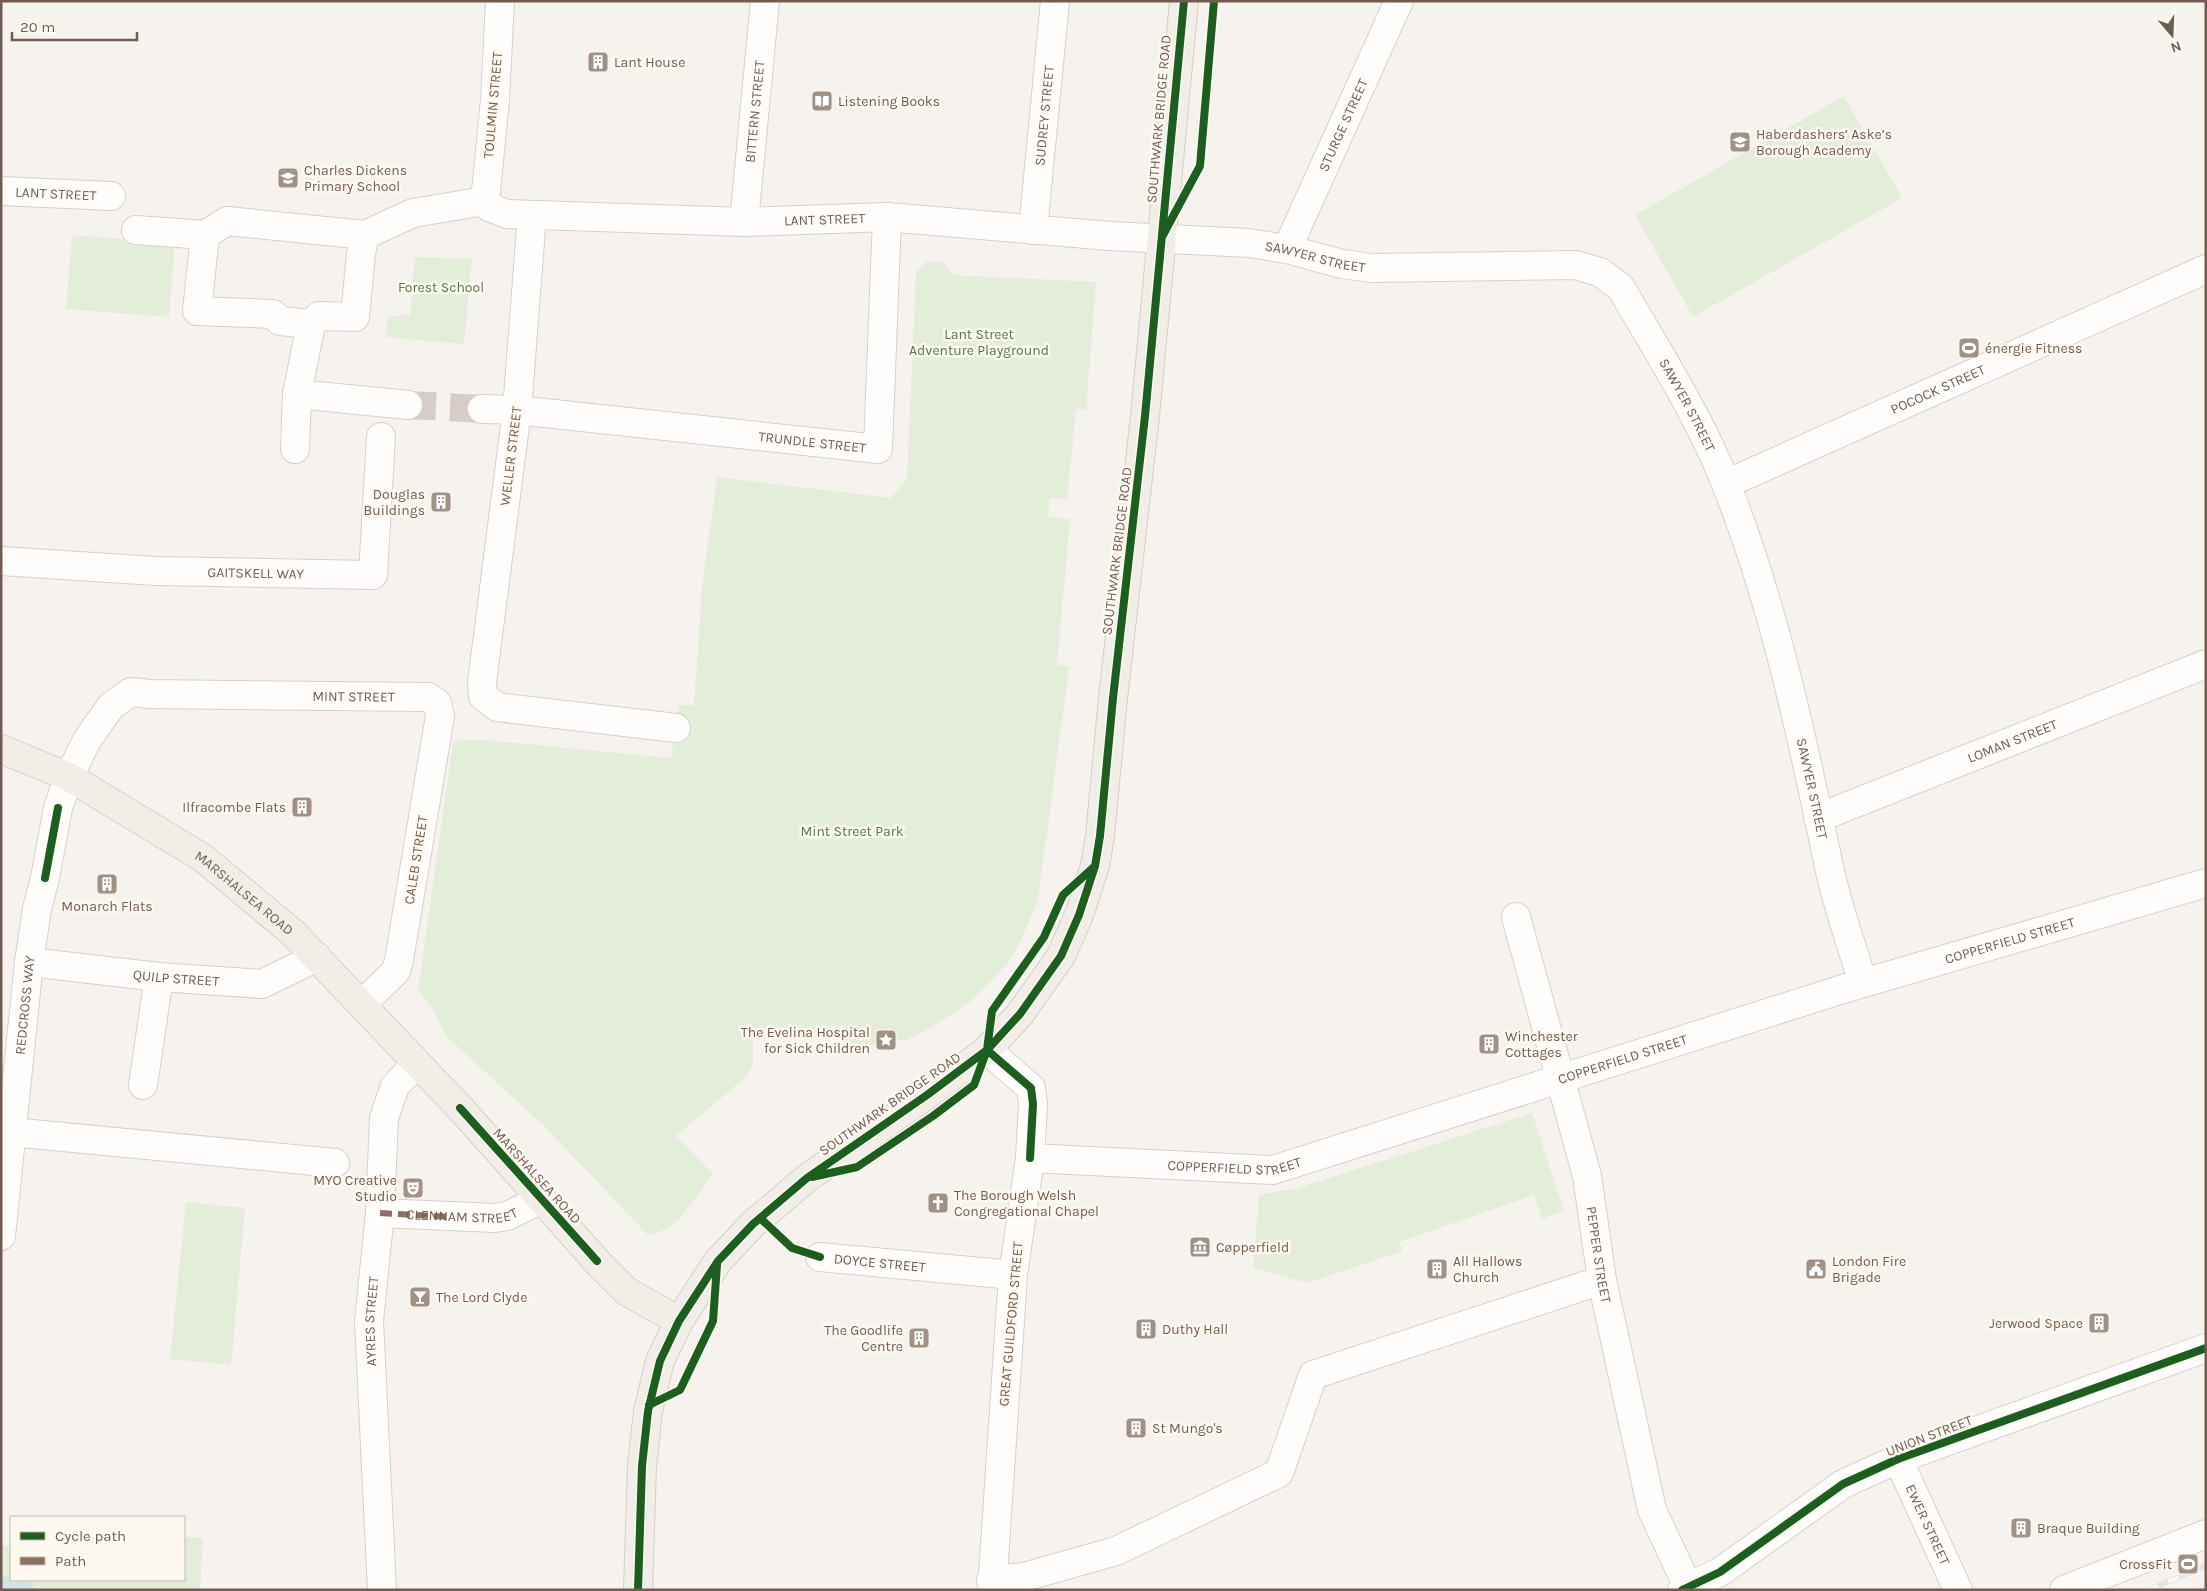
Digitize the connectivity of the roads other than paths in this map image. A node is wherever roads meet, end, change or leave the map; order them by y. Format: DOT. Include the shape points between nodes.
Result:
graph roads {
  1 [pos="500,1"];
  2 [pos="765,1"];
  3 [pos="1055,1"];
  4 [pos="1184,1"];
  5 [pos="1399,1"];
  6 [pos="1,191"];
  7 [pos="111,196"];
  8 [pos="487,204"];
  9 [pos="532,215"];
  10 [pos="887,217"];
  11 [pos="744,222"];
  12 [pos="136,230"];
  13 [pos="1034,230"];
  14 [pos="205,234"];
  15 [pos="365,234"];
  16 [pos="1161,239"];
  17 [pos="1287,249"];
  18 [pos="2206,269"];
  19 [pos="311,324"];
  20 [pos="297,394"];
  21 [pos="408,404"];
  22 [pos="482,409"];
  23 [pos="517,410"];
  24 [pos="382,436"];
  25 [pos="295,449"];
  26 [pos="1726,484"];
  27 [pos="1,560"];
  28 [pos="2206,664"];
  29 [pos="437,703"];
  30 [pos="676,728"];
  31 [pos="1,750"];
  32 [pos="69,777"];
  33 [pos="1818,818"];
  34 [pos="2206,883"];
  35 [pos="1516,917"];
  36 [pos="317,957"];
  37 [pos="29,962"];
  38 [pos="159,977"];
  39 [pos="1862,983"];
  40 [pos="362,1004"];
  41 [pos="987,1050"];
  42 [pos="416,1064"];
  43 [pos="1560,1078"];
  44 [pos="143,1085"];
  45 [pos="11,1132"];
  46 [pos="1030,1158"];
  47 [pos="335,1163"];
  48 [pos="540,1200"];
  49 [pos="380,1213"];
  50 [pos="1,1236"];
  51 [pos="820,1256"];
  52 [pos="1013,1276"];
  53 [pos="1602,1280"];
  54 [pos="679,1321"];
  55 [pos="2206,1348"];
  56 [pos="1898,1459"];
  57 [pos="2206,1534"];
  58 [pos="992,1585"];
  59 [pos="1685,1588"];
  60 [pos="382,1590"];
  61 [pos="638,1590"];
  62 [pos="1958,1590"];
  63 [pos="2064,1590"];
  1 -- 8 [label="street, TOULMIN STREET"];
  2 -- 11 [label="street, BITTERN STREET"];
  3 -- 13 [label="street, SUDREY STREET"];
  4 -- 16 [label="main road, SOUTHWARK BRIDGE ROAD"];
  5 -- 17 [label="street, STURGE STREET"];
  6 -- 7 [label="street, LANT STREET"];
  8 -- 9 [label="street, LANT STREET" via="507,214"];
  8 -- 15 [label="street" via="413,213"];
  9 -- 11 [label="street, LANT STREET"];
  9 -- 23 [label="street, WELLER STREET"];
  10 -- 11 [label="street, LANT STREET"];
  10 -- 13 [label="street, LANT STREET"];
  10 -- 23 [label="street, TRUNDLE STREET" via="878,449"];
  12 -- 14 [label="street"];
  13 -- 16 [label="street, LANT STREET"];
  14 -- 15 [label="street" via="227,221"];
  14 -- 19 [label="street" via="197,312 273,314 280,321"];
  15 -- 19 [label="street" via="355,318 319,316"];
  16 -- 17 [label="street, SAWYER STREET" via="1248,243"];
  16 -- 41 [label="main road, SOUTHWARK BRIDGE ROAD" via="1145,416 1095,866 1079,916 1061,956 1020,1014"];
  17 -- 26 [label="street, SAWYER STREET" via="1342,264 1372,268 1575,265 1600,272 1621,288 1704,433"];
  18 -- 26 [label="street, POCOCK STREET"];
  19 -- 20 [label="street"];
  20 -- 21 [label="street"];
  20 -- 25 [label="street"];
  22 -- 23 [label="street"];
  23 -- 30 [label="street, WELLER STREET" via="482,682 483,696 497,708"];
  24 -- 27 [label="street, GAITSKELL WAY" via="373,575 156,571"];
  26 -- 33 [label="street, SAWYER STREET" via="1763,590 1796,714"];
  28 -- 33 [label="street, LOMAN STREET"];
  29 -- 32 [label="street, MINT STREET" via="428,697 131,692 111,706 87,740"];
  29 -- 40 [label="street, CALEB STREET" via="440,716 400,960 396,971"];
  31 -- 32 [label="main road, MARSHALSEA ROAD"];
  32 -- 36 [label="main road, MARSHALSEA ROAD" via="203,858"];
  32 -- 37 [label="street, REDCROSS WAY" via="58,808"];
  33 -- 39 [label="street, SAWYER STREET"];
  34 -- 39 [label="street, COPPERFIELD STREET"];
  35 -- 43 [label="street, PEPPER STREET"];
  36 -- 38 [label="street, QUILP STREET" via="262,984"];
  36 -- 40 [label="main road, MARSHALSEA ROAD"];
  37 -- 38 [label="street, QUILP STREET"];
  37 -- 45 [label="street, REDCROSS WAY"];
  38 -- 44 [label="street"];
  39 -- 43 [label="street, COPPERFIELD STREET"];
  40 -- 42 [label="main road, MARSHALSEA ROAD"];
  41 -- 46 [label="street, GREAT GUILDFORD STREET" via="1031,1088"];
  41 -- 54 [label="main road, SOUTHWARK BRIDGE ROAD" via="807,1178 753,1224 718,1262"];
  42 -- 48 [label="main road, MARSHALSEA ROAD" via="460,1108"];
  42 -- 49 [label="street, AYRES STREET" via="395,1086 384,1118"];
  43 -- 46 [label="street, COPPERFIELD STREET" via="1273,1170"];
  43 -- 53 [label="street, PEPPER STREET" via="1587,1176"];
  45 -- 47 [label="street"];
  45 -- 50 [label="street, REDCROSS WAY"];
  46 -- 52 [label="street, GREAT GUILDFORD STREET"];
  48 -- 49 [label="street, CLENNAM STREET" via="507,1216"];
  48 -- 54 [label="main road, MARSHALSEA ROAD" via="626,1291"];
  49 -- 60 [label="street, AYRES STREET" via="369,1321"];
  51 -- 52 [label="street, DOYCE STREET"];
  52 -- 58 [label="street, GREAT GUILDFORD STREET"];
  53 -- 58 [label="street" via="1313,1375 1278,1473 1116,1551"];
  53 -- 59 [label="street, PEPPER STREET" via="1652,1510"];
  54 -- 61 [label="main road, SOUTHWARK BRIDGE ROAD" via="660,1361 648,1411 642,1466"];
  55 -- 56 [label="street, UNION STREET"];
  56 -- 59 [label="street, UNION STREET" via="1843,1484 1720,1572"];
  56 -- 62 [label="street, EWER STREET"];
  57 -- 63 [label="street"];
}
